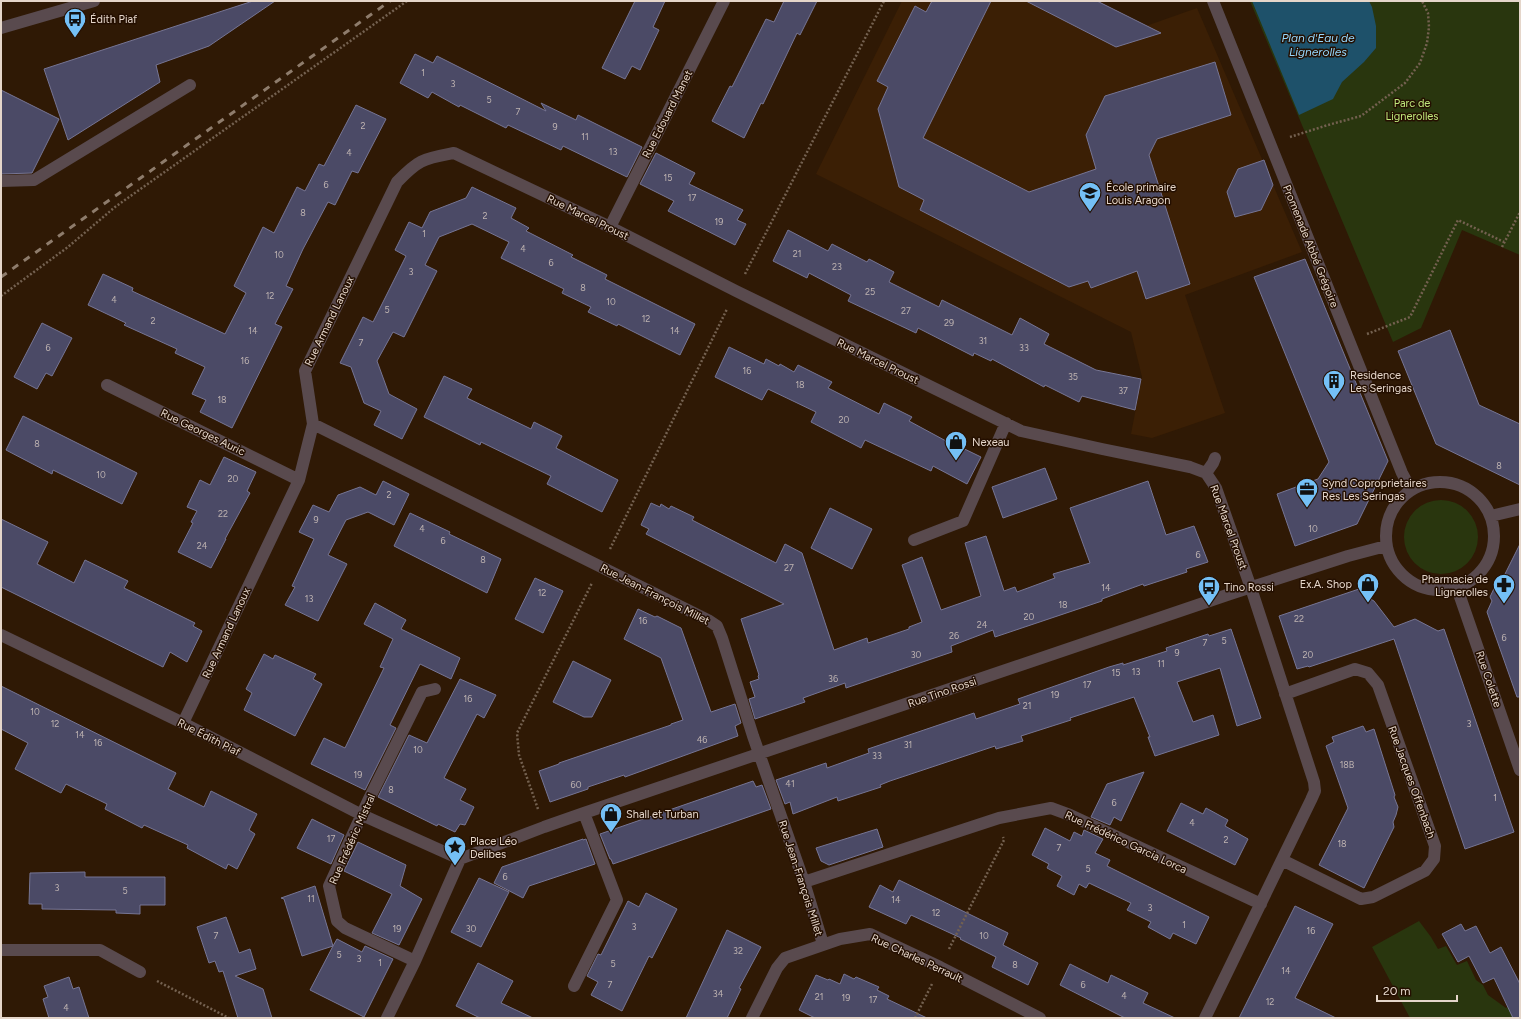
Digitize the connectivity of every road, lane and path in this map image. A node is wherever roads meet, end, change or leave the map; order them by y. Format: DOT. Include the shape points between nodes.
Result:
graph roads {
  1 [pos="94,1"];
  2 [pos="407,1"];
  3 [pos="724,1"];
  4 [pos="884,1"];
  5 [pos="1213,1"];
  6 [pos="1422,1"];
  7 [pos="1,28"];
  8 [pos="190,85"];
  9 [pos="1270,144"];
  10 [pos="454,153"];
  11 [pos="1,181"];
  12 [pos="1520,212"];
  13 [pos="610,227"];
  14 [pos="1504,242"];
  15 [pos="1502,247"];
  16 [pos="745,274"];
  17 [pos="1,296"];
  18 [pos="1349,342"];
  19 [pos="107,385"];
  20 [pos="1006,423"];
  21 [pos="313,424"];
  22 [pos="1215,458"];
  23 [pos="1206,473"];
  24 [pos="299,480"];
  25 [pos="1411,490"];
  26 [pos="1520,509"];
  27 [pos="1491,516"];
  28 [pos="914,540"];
  29 [pos="1386,546"];
  30 [pos="1251,588"];
  31 [pos="1457,588"];
  32 [pos="1,635"];
  33 [pos="435,689"];
  34 [pos="1285,694"];
  35 [pos="183,723"];
  36 [pos="759,754"];
  37 [pos="1520,770"];
  38 [pos="584,813"];
  39 [pos="362,815"];
  40 [pos="999,818"];
  41 [pos="460,859"];
  42 [pos="1282,860"];
  43 [pos="804,882"];
  44 [pos="1261,904"];
  45 [pos="823,944"];
  46 [pos="1,950"];
  47 [pos="415,961"];
  48 [pos="940,967"];
  49 [pos="140,972"];
  50 [pos="574,986"];
  51 [pos="229,1018"];
  52 [pos="387,1018"];
  53 [pos="752,1018"];
  54 [pos="915,1018"];
  55 [pos="1040,1018"];
  56 [pos="1205,1018"];
  1 -- 7 [label="street"];
  2 -- 17 [label="path" via="115,207 68,247"];
  3 -- 13 [label="street, Rue Edouard Manet"];
  4 -- 16 [label="path"];
  5 -- 9 [label="street, Promenade Abbé Grégoire"];
  6 -- 9 [label="path" via="1428,13 1427,44 1420,63 1405,83 1361,116"];
  8 -- 11 [label="street" via="34,180"];
  9 -- 18 [label="street, Promenade Abbé Grégoire"];
  10 -- 13 [label="street, Rue Marcel Proust"];
  10 -- 21 [label="street, Rue Armand Lanoux" via="426,158 397,182 304,371"];
  12 -- 14 [label="path"];
  13 -- 20 [label="street, Rue Marcel Proust"];
  14 -- 15 [label="path"];
  14 -- 18 [label="path" via="1458,220 1410,318"];
  18 -- 25 [label="street, Promenade Abbé Grégoire"];
  19 -- 24 [label="street, Rue Georges Auric"];
  20 -- 23 [label="street, Rue Marcel Proust" via="1021,431 1190,467"];
  20 -- 28 [label="street" via="963,521"];
  21 -- 24 [label="street, Rue Armand Lanoux"];
  21 -- 36 [label="street, Rue Jean-François Millet" via="717,626"];
  22 -- 23 [label="street"];
  23 -- 30 [label="street, Rue Marcel Proust" via="1216,488"];
  24 -- 35 [label="street, Rue Armand Lanoux"];
  25 -- 27 [label="street" via="1433,482 1457,484 1471,491 1483,502"];
  25 -- 29 [label="street" via="1399,500 1390,514"];
  26 -- 27 [label="street"];
  27 -- 31 [label="street" via="1495,533 1493,551 1485,567 1473,580"];
  29 -- 30 [label="street, Rue Tino Rossi"];
  29 -- 31 [label="street" via="1398,572 1409,582 1424,589 1441,591"];
  30 -- 34 [label="street"];
  30 -- 36 [label="street, Rue Tino Rossi"];
  31 -- 37 [label="street, Rue Colette"];
  32 -- 35 [label="street, Rue Édith Piaf"];
  33 -- 39 [label="street, Rue Frédéric Mistral" via="422,692"];
  34 -- 42 [label="street" via="1315,791"];
  34 -- 42 [label="street, Rue Jacques Offenbach" via="1355,669 1368,673 1378,685 1435,846 1434,859 1425,871 1373,897 1360,898"];
  35 -- 39 [label="street, Rue Édith Piaf"];
  36 -- 38 [label="street, Rue Tino Rossi"];
  36 -- 43 [label="street, Rue Jean-François Millet"];
  38 -- 41 [label="street, Rue Tino Rossi"];
  38 -- 50 [label="street" via="617,900"];
  39 -- 41 [label="street, Rue Édith Piaf"];
  39 -- 47 [label="street, Rue Frédéric Mistral" via="329,886 337,921 344,928"];
  40 -- 43 [label="street, Rue Frédérico Garcia Lorca"];
  40 -- 44 [label="street, Rue Frédérico Garcia Lorca" via="1051,808"];
  40 -- 48 [label="path" via="1004,840"];
  41 -- 47 [label="street"];
  42 -- 44 [label="street"];
  43 -- 45 [label="street, Rue Jean-François Millet"];
  44 -- 56 [label="street"];
  45 -- 48 [label="street, Rue Charles Perrault" via="870,934"];
  45 -- 53 [label="street, Rue Charles Perrault" via="785,958 777,968"];
  46 -- 49 [label="street" via="100,950"];
  47 -- 52 [label="street"];
  48 -- 54 [label="path"];
  48 -- 55 [label="street, Rue Charles Perrault"];
  49 -- 51 [label="path"];
}
